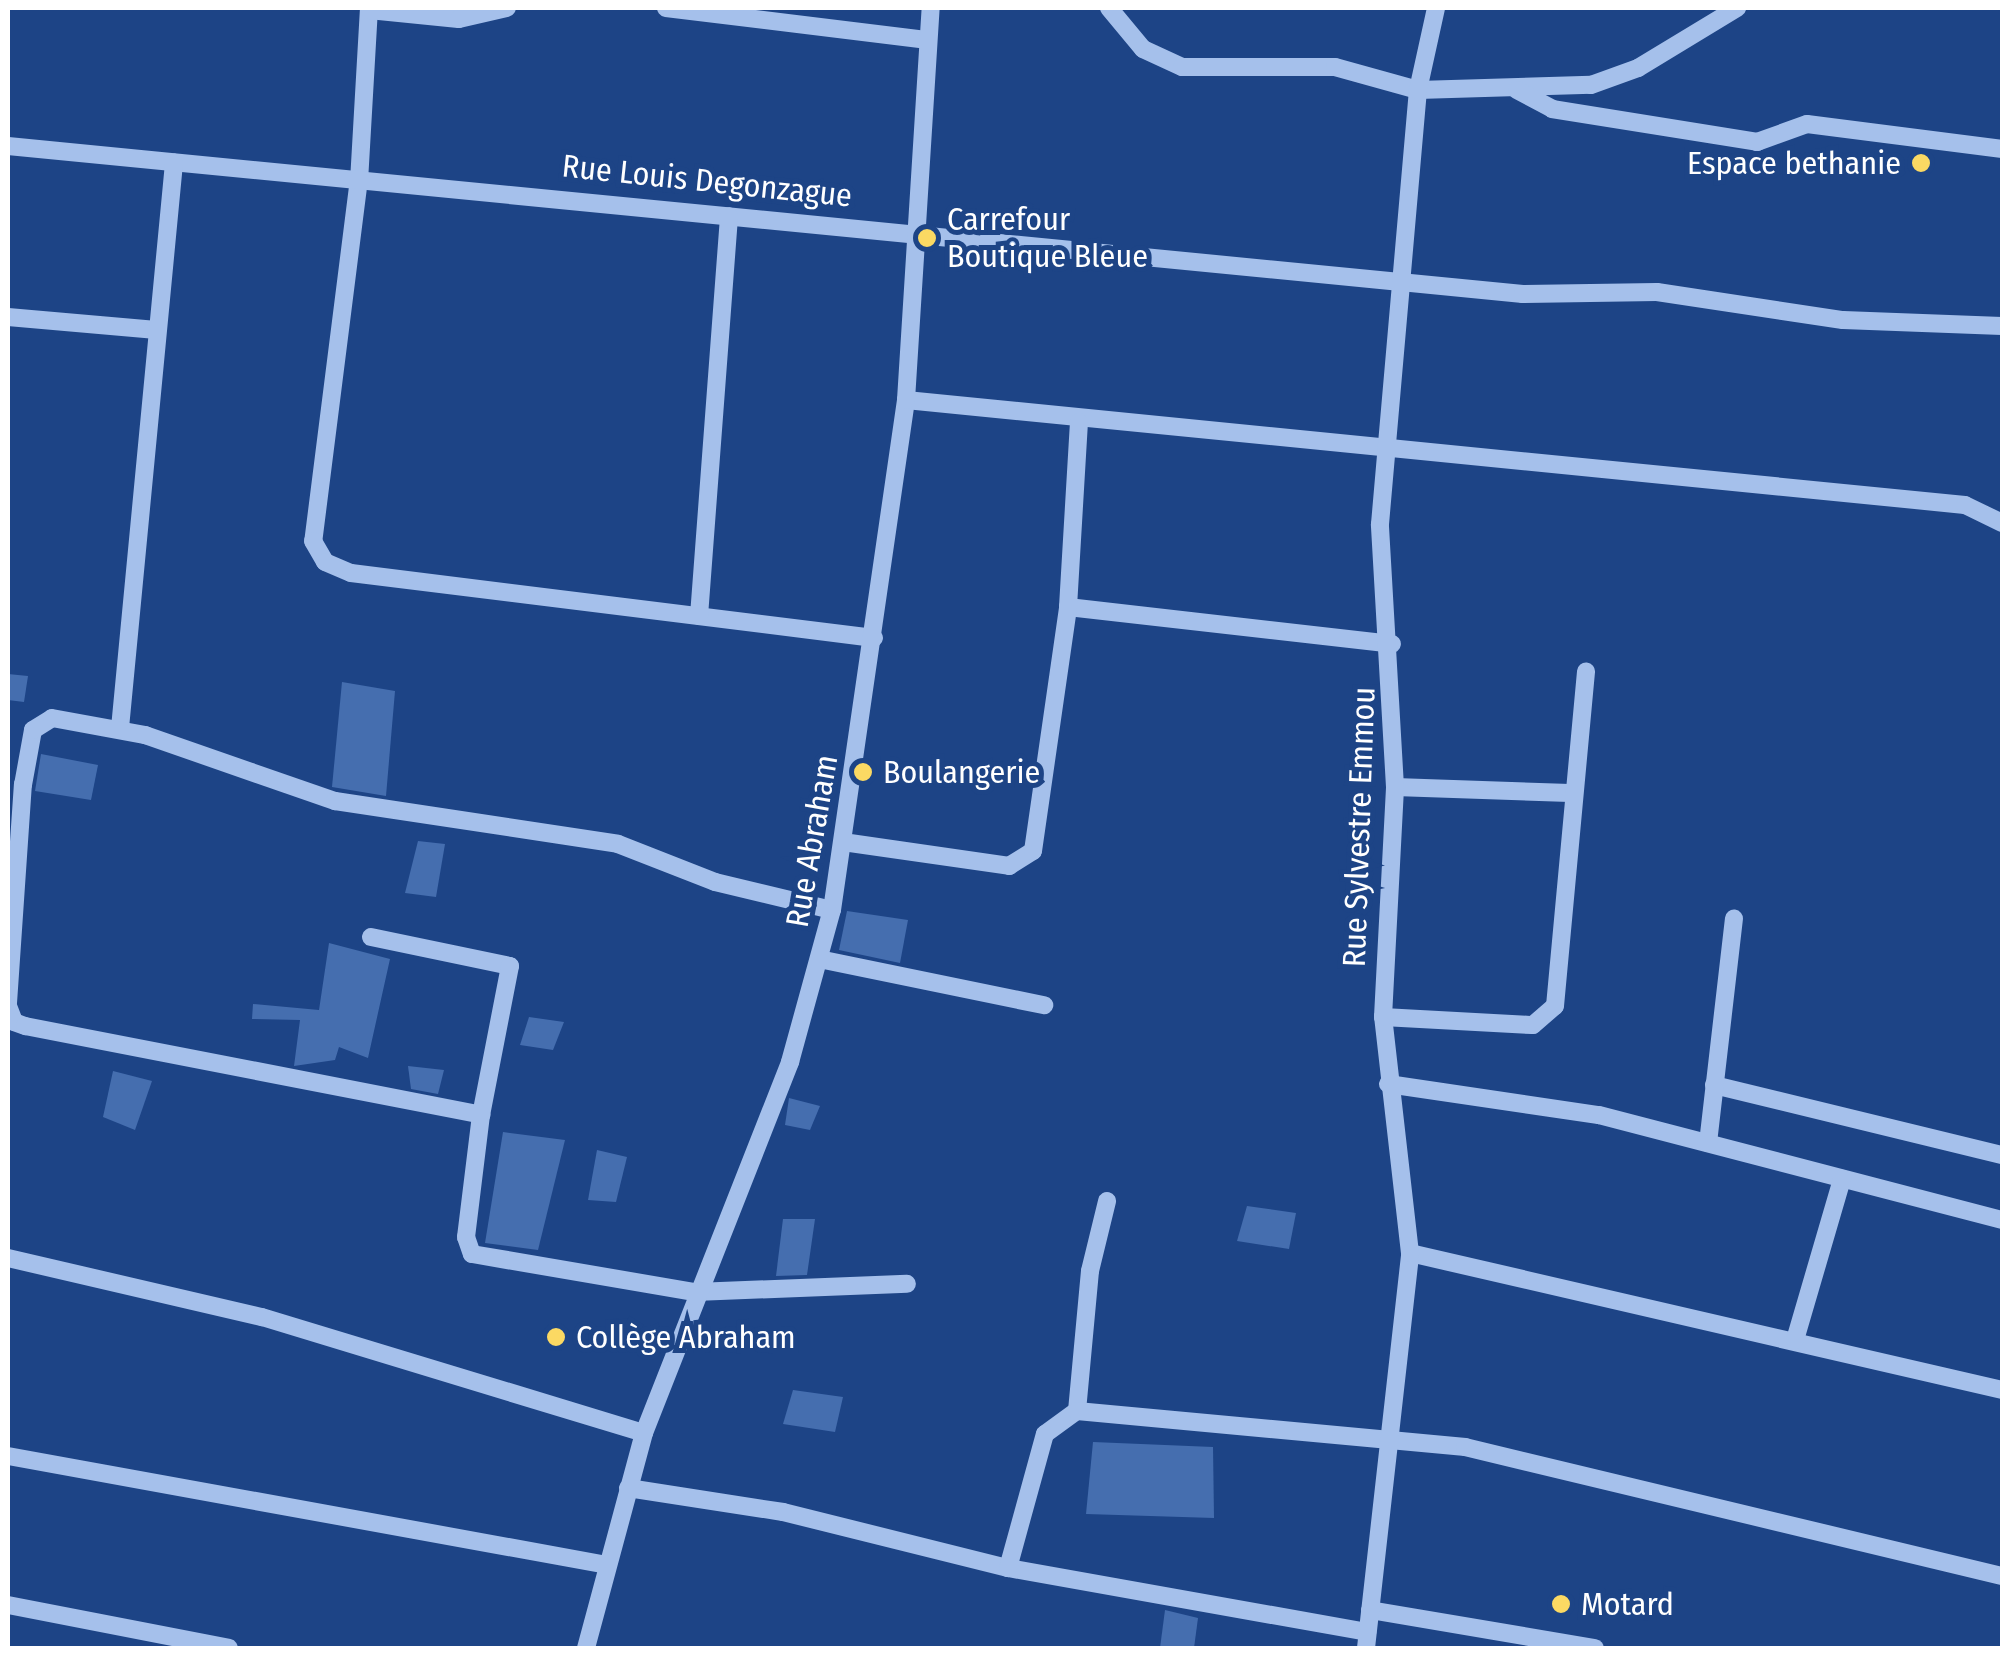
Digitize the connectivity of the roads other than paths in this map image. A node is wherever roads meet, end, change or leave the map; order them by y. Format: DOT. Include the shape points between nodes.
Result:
graph roads {
  1 [pos="507,8"];
  2 [pos="666,8"];
  3 [pos="931,8"];
  4 [pos="1109,8"];
  5 [pos="1436,8"];
  6 [pos="1738,8"];
  7 [pos="369,9"];
  8 [pos="928,40"];
  9 [pos="1418,90"];
  10 [pos="1516,90"];
  11 [pos="8,146"];
  12 [pos="2002,148"];
  13 [pos="174,162"];
  14 [pos="359,179"];
  15 [pos="728,216"];
  16 [pos="912,232"];
  17 [pos="1400,280"];
  18 [pos="8,317"];
  19 [pos="2002,326"];
  20 [pos="156,330"];
  21 [pos="906,400"];
  22 [pos="1079,422"];
  23 [pos="1386,449"];
  24 [pos="2002,522"];
  25 [pos="1068,607"];
  26 [pos="700,616"];
  27 [pos="874,638"];
  28 [pos="1392,644"];
  29 [pos="1586,671"];
  30 [pos="120,728"];
  31 [pos="15,784"];
  32 [pos="1395,787"];
  33 [pos="1570,792"];
  34 [pos="843,842"];
  35 [pos="832,910"];
  36 [pos="1734,920"];
  37 [pos="371,938"];
  38 [pos="820,959"];
  39 [pos="8,1004"];
  40 [pos="1044,1005"];
  41 [pos="1382,1016"];
  42 [pos="1388,1084"];
  43 [pos="1714,1085"];
  44 [pos="481,1115"];
  45 [pos="1708,1144"];
  46 [pos="2002,1156"];
  47 [pos="1842,1179"];
  48 [pos="1107,1201"];
  49 [pos="2002,1220"];
  50 [pos="1410,1253"];
  51 [pos="8,1258"];
  52 [pos="907,1284"];
  53 [pos="695,1292"];
  54 [pos="1795,1340"];
  55 [pos="2002,1390"];
  56 [pos="1078,1411"];
  57 [pos="644,1433"];
  58 [pos="1395,1436"];
  59 [pos="8,1456"];
  60 [pos="628,1488"];
  61 [pos="607,1565"];
  62 [pos="1008,1568"];
  63 [pos="2002,1576"];
  64 [pos="8,1605"];
  65 [pos="1370,1610"];
  66 [pos="1366,1640"];
  67 [pos="229,1648"];
  68 [pos="586,1648"];
  69 [pos="1595,1648"];
  1 -- 7 [label="street" via="459,19"];
  2 -- 8 [label="street"];
  3 -- 8 [label="street, Rue Abraham"];
  4 -- 9 [label="street" via="1143,49 1182,67 1335,67"];
  5 -- 9 [label="street, Rue Sylvestre Emmou"];
  6 -- 10 [label="street" via="1638,68 1591,86"];
  7 -- 14 [label="street"];
  8 -- 16 [label="street, Rue Abraham"];
  9 -- 10 [label="street"];
  9 -- 17 [label="street, Rue Sylvestre Emmou"];
  10 -- 12 [label="street" via="1552,109 1756,142 1808,124"];
  11 -- 13 [label="street, Rue Louis Degonzague"];
  13 -- 14 [label="street, Rue Louis Degonzague"];
  13 -- 20 [label="street"];
  14 -- 15 [label="street, Rue Louis Degonzague"];
  14 -- 26 [label="street" via="313,541 325,562 350,573"];
  15 -- 16 [label="street, Rue Louis Degonzague"];
  15 -- 26 [label="street"];
  16 -- 17 [label="street, Rue Louis Degonzague"];
  16 -- 21 [label="street, Rue Abraham"];
  17 -- 19 [label="street, Rue Louis Degonzague" via="1523,294 1657,292 1843,320"];
  17 -- 23 [label="street, Rue Sylvestre Emmou"];
  18 -- 20 [label="street"];
  20 -- 30 [label="street"];
  21 -- 22 [label="street"];
  21 -- 27 [label="street, Rue Abraham"];
  22 -- 23 [label="street"];
  22 -- 25 [label="street"];
  23 -- 24 [label="street" via="1965,505"];
  23 -- 28 [label="street, Rue Sylvestre Emmou" via="1380,524"];
  25 -- 28 [label="street"];
  25 -- 34 [label="street" via="1025,861 1009,866"];
  26 -- 27 [label="street"];
  27 -- 34 [label="street, Rue Abraham"];
  28 -- 32 [label="street, Rue Sylvestre Emmou"];
  29 -- 33 [label="street"];
  30 -- 31 [label="street" via="40,722"];
  30 -- 35 [label="street" via="335,801 618,844 715,882"];
  31 -- 39 [label="street"];
  32 -- 33 [label="street"];
  32 -- 41 [label="street, Rue Sylvestre Emmou"];
  33 -- 41 [label="street" via="1558,992 1546,1018 1533,1025"];
  34 -- 35 [label="street, Rue Abraham"];
  35 -- 38 [label="street, Rue Abraham"];
  36 -- 43 [label="street"];
  37 -- 44 [label="street" via="510,966"];
  38 -- 40 [label="street"];
  38 -- 53 [label="street, Rue Abraham" via="768,1122"];
  39 -- 44 [label="street" via="14,1022 25,1026"];
  41 -- 42 [label="street, Rue Sylvestre Emmou"];
  42 -- 45 [label="street" via="1599,1115"];
  42 -- 50 [label="street, Rue Sylvestre Emmou"];
  43 -- 45 [label="street"];
  43 -- 46 [label="street"];
  44 -- 53 [label="street" via="466,1238 472,1254"];
  45 -- 47 [label="street"];
  47 -- 49 [label="street"];
  47 -- 54 [label="street"];
  48 -- 56 [label="street" via="1088,1289"];
  50 -- 54 [label="street"];
  50 -- 58 [label="street, Rue Sylvestre Emmou"];
  51 -- 57 [label="street" via="262,1317"];
  52 -- 53 [label="street"];
  53 -- 57 [label="street, Rue Abraham"];
  54 -- 55 [label="street"];
  56 -- 58 [label="street"];
  56 -- 62 [label="street" via="1046,1434"];
  57 -- 60 [label="street, Rue Abraham"];
  58 -- 63 [label="street"];
  58 -- 65 [label="street, Rue Sylvestre Emmou"];
  59 -- 61 [label="street"];
  60 -- 61 [label="street, Rue Abraham"];
  60 -- 62 [label="street" via="783,1512"];
  61 -- 68 [label="street, Rue Abraham"];
  62 -- 66 [label="street"];
  64 -- 67 [label="street"];
  65 -- 66 [label="street, Rue Sylvestre Emmou"];
  65 -- 69 [label="street"];
}
